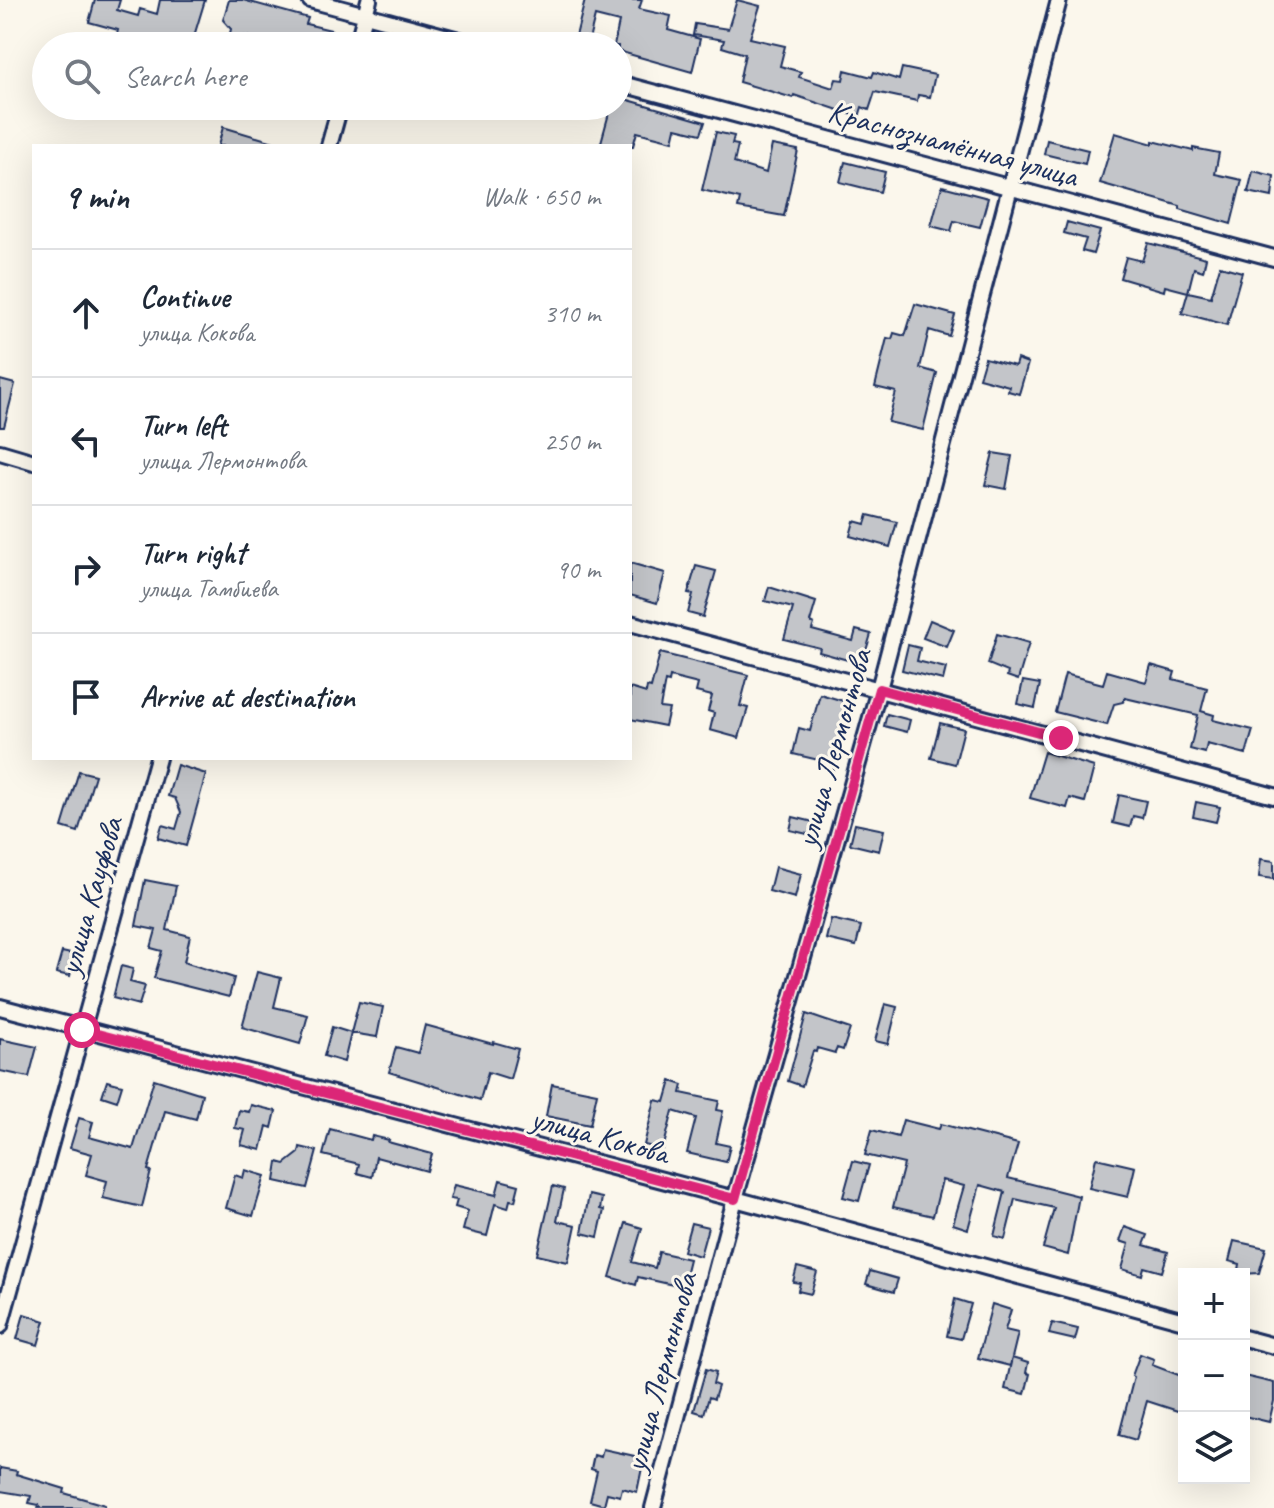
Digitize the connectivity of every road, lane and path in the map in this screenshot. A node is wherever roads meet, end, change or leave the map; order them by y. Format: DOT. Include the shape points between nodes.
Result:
graph roads {
  1 [pos="310,0"];
  2 [pos="369,0"];
  3 [pos="1059,0"];
  4 [pos="365,15"];
  5 [pos="361,32"];
  6 [pos="429,32"];
  7 [pos="632,87"];
  8 [pos="336,120"];
  9 [pos="330,144"];
  10 [pos="1010,187"];
  11 [pos="1274,258"];
  12 [pos="0,452"];
  13 [pos="32,461"];
  14 [pos="632,624"];
  15 [pos="879,689"];
  16 [pos="157,760"];
  17 [pos="1274,796"];
  18 [pos="0,1007"];
  19 [pos="82,1030"];
  20 [pos="735,1199"];
  21 [pos="1178,1319"];
  22 [pos="0,1326"];
  23 [pos="1250,1340"];
  24 [pos="1274,1346"];
  25 [pos="653,1508"];
  1 -- 4 [label="street"];
  2 -- 4 [label="street"];
  3 -- 10 [label="street, улица Лермонтова"];
  4 -- 5 [label="street"];
  4 -- 6 [label="street"];
  7 -- 10 [label="street, Краснознамённая улица"];
  8 -- 9 [label="street"];
  10 -- 11 [label="street, Краснознамённая улица"];
  10 -- 15 [label="street, улица Лермонтова"];
  12 -- 13 [label="street"];
  14 -- 15 [label="street"];
  15 -- 17 [label="street"];
  15 -- 20 [label="street, улица Лермонтова"];
  16 -- 19 [label="street, улица Кауфова"];
  18 -- 19 [label="street, улица Кокова"];
  19 -- 20 [label="street, улица Кокова"];
  19 -- 22 [label="street, улица Кауфова"];
  20 -- 21 [label="street, улица Кокова"];
  20 -- 25 [label="street, улица Лермонтова"];
  23 -- 24 [label="street"];
}
